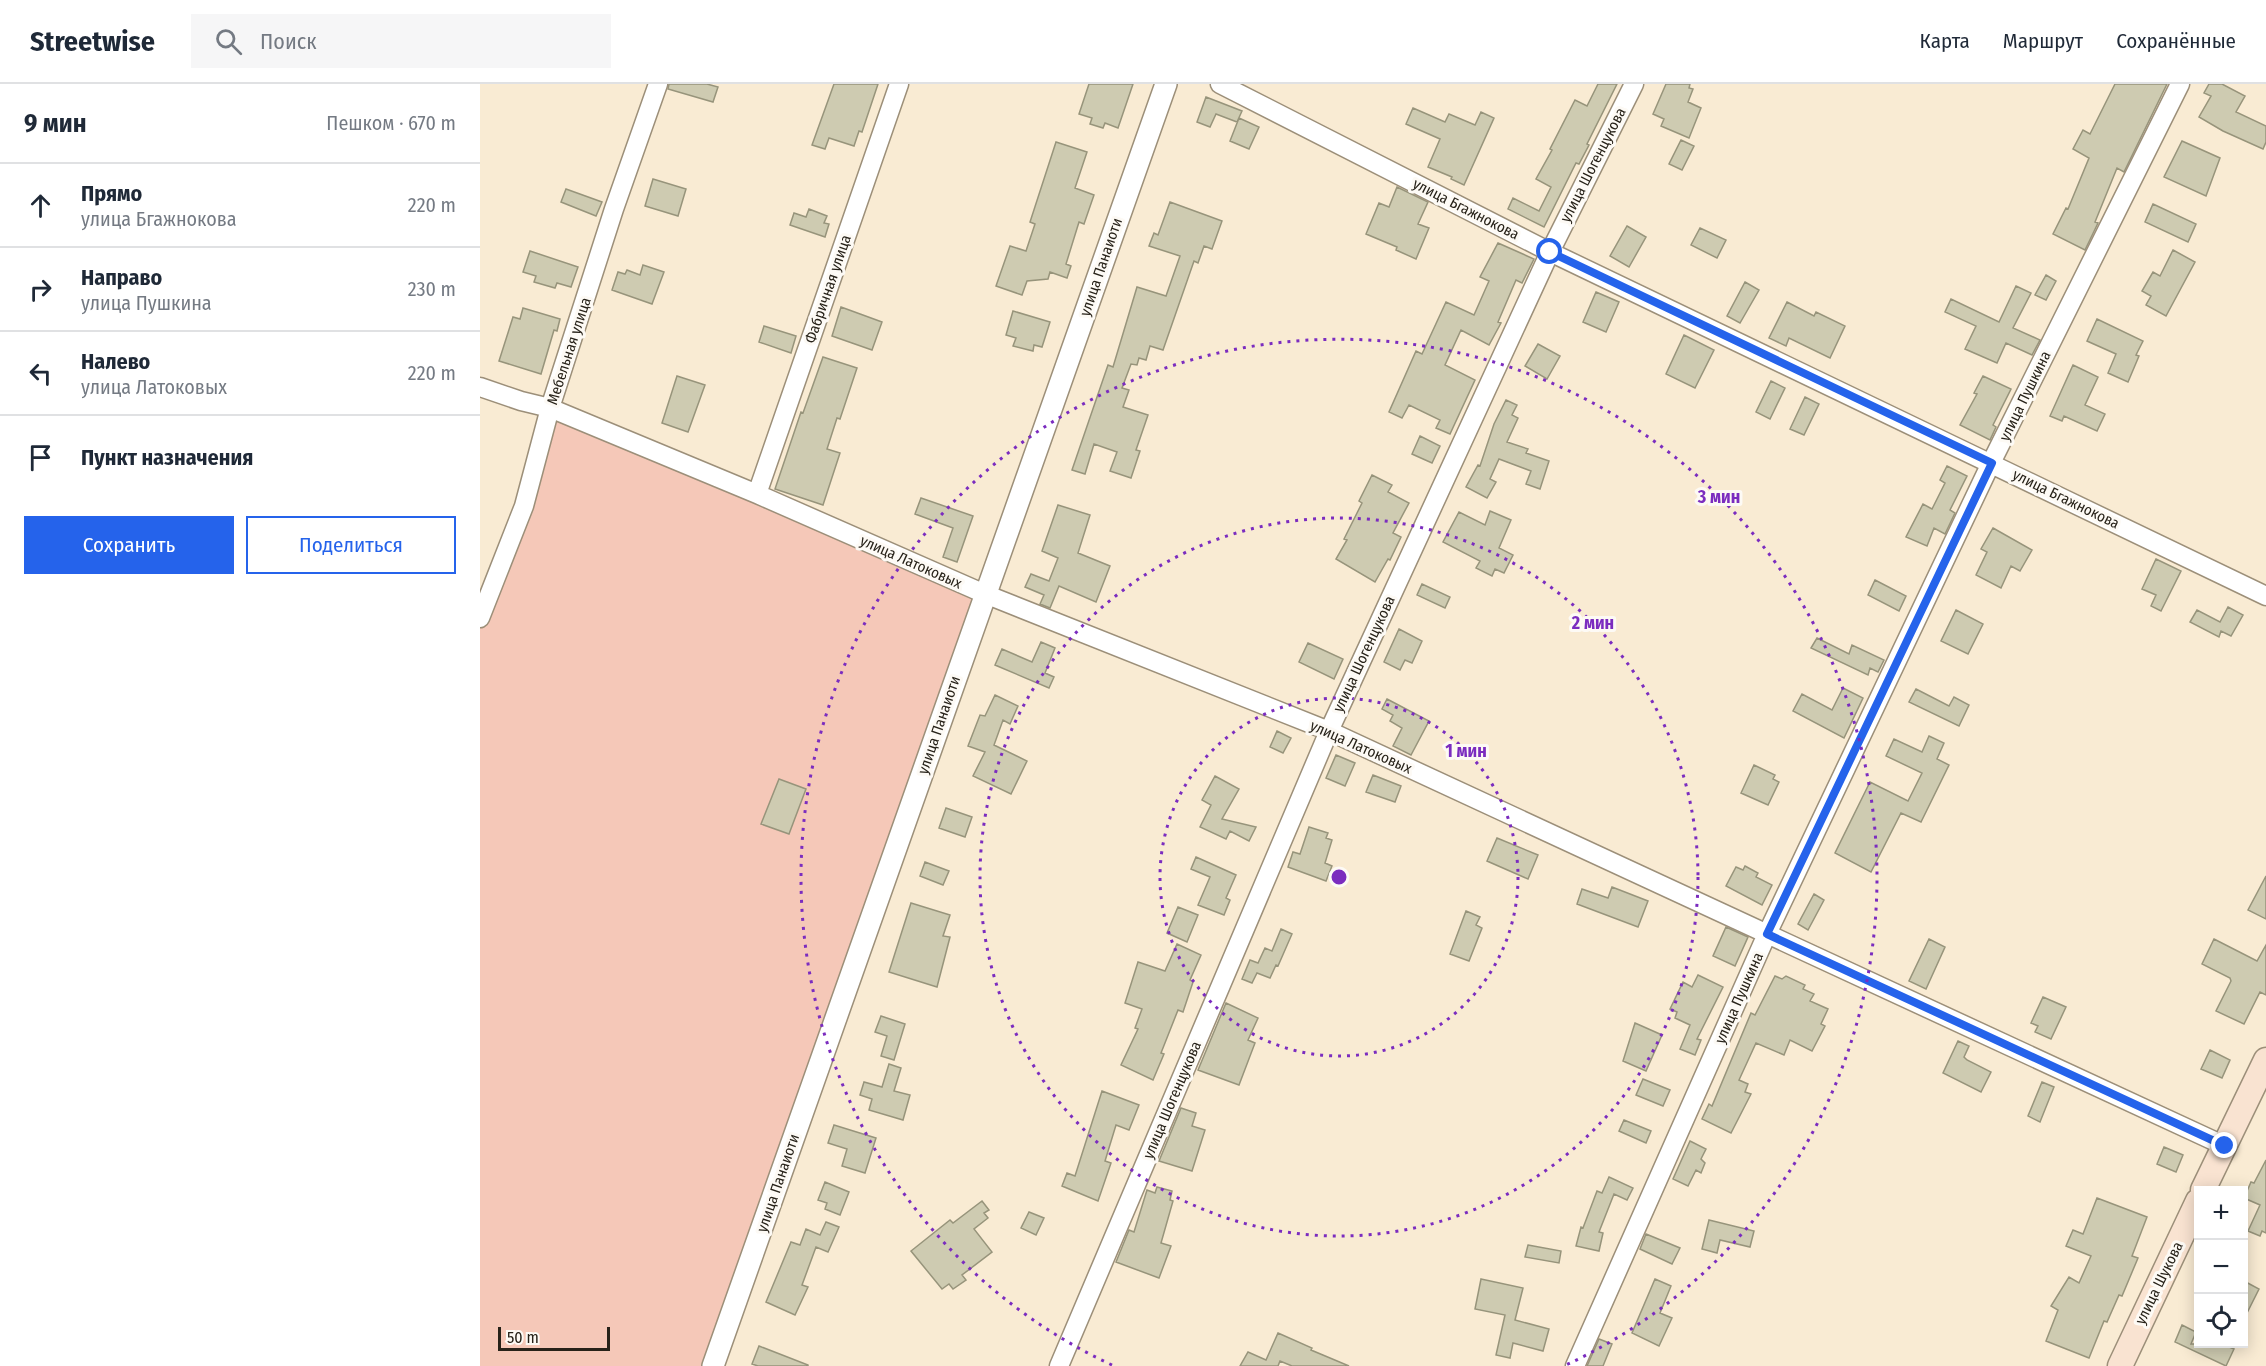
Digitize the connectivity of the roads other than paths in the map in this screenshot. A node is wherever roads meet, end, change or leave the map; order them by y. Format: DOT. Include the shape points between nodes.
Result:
graph roads {
  1 [pos="658,84"];
  2 [pos="899,84"];
  3 [pos="1166,84"];
  4 [pos="1220,84"];
  5 [pos="1634,84"];
  6 [pos="2180,84"];
  7 [pos="1550,252"];
  8 [pos="480,387"];
  9 [pos="550,408"];
  10 [pos="1992,463"];
  11 [pos="757,494"];
  12 [pos="985,594"];
  13 [pos="2266,596"];
  14 [pos="480,618"];
  15 [pos="1329,732"];
  16 [pos="1767,934"];
  17 [pos="2266,1060"];
  18 [pos="2225,1146"];
  19 [pos="2206,1186"];
  20 [pos="2194,1211"];
  21 [pos="713,1366"];
  22 [pos="1059,1366"];
  23 [pos="1575,1366"];
  24 [pos="2120,1366"];
  1 -- 9 [label="street, Мебельная улица"];
  2 -- 11 [label="street, Фабричная улица"];
  3 -- 12 [label="street, улица Панаиоти"];
  4 -- 7 [label="street, улица Бгажнокова"];
  5 -- 7 [label="street, улица Шогенцукова"];
  6 -- 10 [label="street, улица Пушкина"];
  7 -- 10 [label="street, улица Бгажнокова"];
  7 -- 15 [label="street, улица Шогенцукова"];
  8 -- 9 [label="street, улица Латоковых"];
  9 -- 11 [label="street, улица Латоковых"];
  9 -- 14 [label="street, Мебельная улица" via="524,506"];
  10 -- 13 [label="street, улица Бгажнокова"];
  10 -- 16 [label="street, улица Пушкина"];
  11 -- 12 [label="street, улица Латоковых"];
  12 -- 15 [label="street, улица Латоковых"];
  12 -- 21 [label="street, улица Панаиоти"];
  15 -- 16 [label="street, улица Латоковых"];
  15 -- 22 [label="street, улица Шогенцукова"];
  16 -- 18 [label="street, улица Латоковых"];
  16 -- 23 [label="street, улица Пушкина"];
  17 -- 18 [label="main road"];
  18 -- 19 [label="main road"];
  20 -- 24 [label="main road, улица Шукова"];
}
